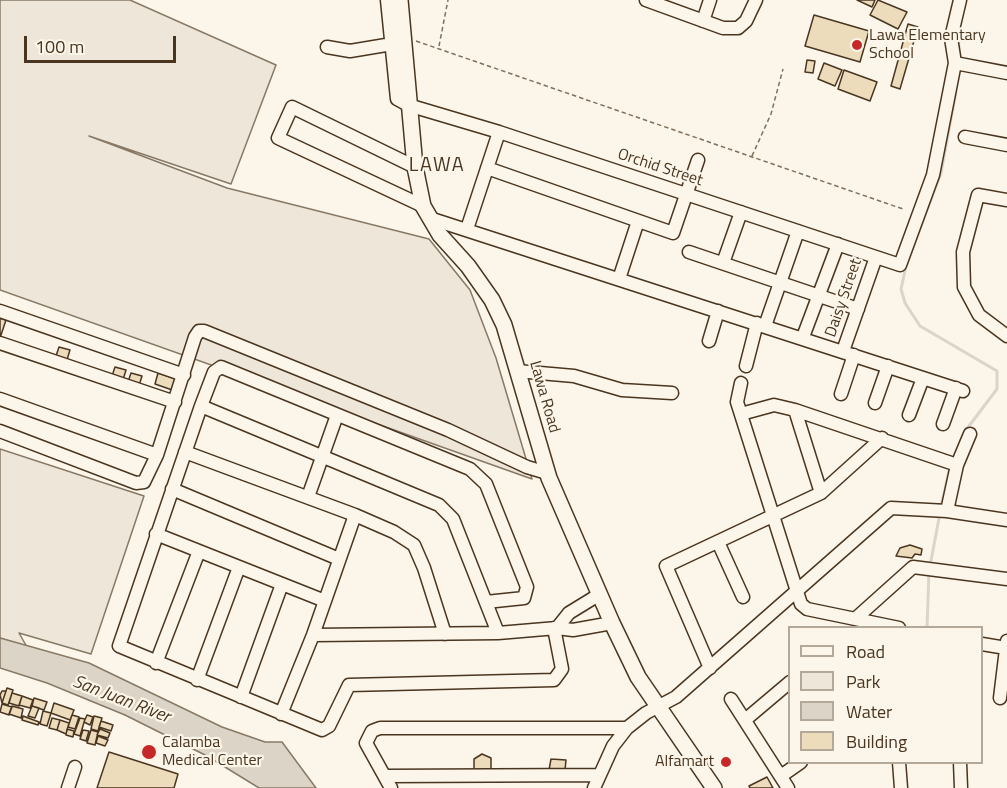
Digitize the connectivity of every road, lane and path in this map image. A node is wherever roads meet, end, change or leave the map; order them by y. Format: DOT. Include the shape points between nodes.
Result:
graph roads {
  1 [pos="387,0"];
  2 [pos="400,0"];
  3 [pos="448,0"];
  4 [pos="646,0"];
  5 [pos="710,0"];
  6 [pos="756,0"];
  7 [pos="960,0"];
  8 [pos="674,4"];
  9 [pos="703,21"];
  10 [pos="397,41"];
  11 [pos="327,47"];
  12 [pos="439,47"];
  13 [pos="955,63"];
  14 [pos="783,69"];
  15 [pos="1007,73"];
  16 [pos="408,105"];
  17 [pos="498,132"];
  18 [pos="965,137"];
  19 [pos="1007,145"];
  20 [pos="751,157"];
  21 [pos="698,160"];
  22 [pos="415,167"];
  23 [pos="487,168"];
  24 [pos="687,194"];
  25 [pos="1007,200"];
  26 [pos="903,209"];
  27 [pos="426,212"];
  28 [pos="741,212"];
  29 [pos="638,221"];
  30 [pos="467,229"];
  31 [pos="798,231"];
  32 [pos="838,244"];
  33 [pos="689,252"];
  34 [pos="876,257"];
  35 [pos="723,263"];
  36 [pos="619,279"];
  37 [pos="780,282"];
  38 [pos="818,295"];
  39 [pos="858,309"];
  40 [pos="0,311"];
  41 [pos="718,311"];
  42 [pos="761,324"];
  43 [pos="1007,336"];
  44 [pos="803,338"];
  45 [pos="709,341"];
  46 [pos="0,342"];
  47 [pos="848,353"];
  48 [pos="746,366"];
  49 [pos="888,366"];
  50 [pos="517,371"];
  51 [pos="184,375"];
  52 [pos="923,378"];
  53 [pos="741,383"];
  54 [pos="672,393"];
  55 [pos="841,394"];
  56 [pos="0,399"];
  57 [pos="175,402"];
  58 [pos="875,403"];
  59 [pos="201,406"];
  60 [pos="795,410"];
  61 [pos="741,414"];
  62 [pos="338,415"];
  63 [pos="909,415"];
  64 [pos="943,424"];
  65 [pos="0,431"];
  66 [pos="970,434"];
  67 [pos="882,438"];
  68 [pos="185,452"];
  69 [pos="157,455"];
  70 [pos="324,455"];
  71 [pos="957,465"];
  72 [pos="547,473"];
  73 [pos="172,489"];
  74 [pos="821,493"];
  75 [pos="308,497"];
  76 [pos="947,511"];
  77 [pos="355,516"];
  78 [pos="772,517"];
  79 [pos="1007,520"];
  80 [pos="156,534"];
  81 [pos="718,542"];
  82 [pos="199,551"];
  83 [pos="339,559"];
  84 [pos="239,567"];
  85 [pos="1007,579"];
  86 [pos="282,584"];
  87 [pos="796,592"];
  88 [pos="600,594"];
  89 [pos="743,597"];
  90 [pos="325,601"];
  91 [pos="486,602"];
  92 [pos="855,619"];
  93 [pos="612,623"];
  94 [pos="894,626"];
  95 [pos="556,628"];
  96 [pos="498,633"];
  97 [pos="314,634"];
  98 [pos="446,634"];
  99 [pos="983,644"];
  100 [pos="1007,645"];
  101 [pos="156,663"];
  102 [pos="710,668"];
  103 [pos="197,680"];
  104 [pos="788,683"];
  105 [pos="241,698"];
  106 [pos="1000,698"];
  107 [pos="730,699"];
  108 [pos="659,708"];
  109 [pos="281,714"];
  110 [pos="745,720"];
  111 [pos="627,728"];
  112 [pos="798,764"];
  113 [pos="899,764"];
  114 [pos="960,764"];
  115 [pos="75,767"];
  116 [pos="385,776"];
  117 [pos="599,776"];
  118 [pos="781,776"];
  119 [pos="68,788"];
  120 [pos="391,788"];
  121 [pos="594,788"];
  122 [pos="714,788"];
  123 [pos="788,788"];
  124 [pos="901,788"];
  125 [pos="961,788"];
  1 -- 10 [label="street"];
  2 -- 10 [label="main road, Lawa Road"];
  3 -- 12 [label="path"];
  4 -- 8 [label="street"];
  5 -- 9 [label="street"];
  6 -- 9 [label="street" via="738,28"];
  7 -- 13 [label="street" via="951,38"];
  8 -- 9 [label="street"];
  10 -- 11 [label="street" via="350,51"];
  10 -- 12 [label="path"];
  10 -- 16 [label="main road, Lawa Road"];
  12 -- 20 [label="path"];
  13 -- 15 [label="street"];
  13 -- 34 [label="street, Orchid Street" via="933,175 900,265"];
  14 -- 20 [label="path" via="771,114"];
  16 -- 17 [label="street, Orchid Street"];
  16 -- 22 [label="main road, Lawa Road"];
  17 -- 23 [label="street"];
  17 -- 24 [label="street, Orchid Street"];
  18 -- 19 [label="street"];
  20 -- 26 [label="path"];
  21 -- 24 [label="street"];
  22 -- 27 [label="main road, Lawa Road"];
  22 -- 27 [label="street" via="292,107 278,138"];
  23 -- 29 [label="street"];
  23 -- 30 [label="street"];
  24 -- 28 [label="street, Orchid Street"];
  24 -- 29 [label="street" via="673,232"];
  25 -- 43 [label="street" via="978,195 963,252 964,287 979,315"];
  27 -- 30 [label="street"];
  27 -- 50 [label="main road, Lawa Road" via="492,300 504,325"];
  28 -- 31 [label="street, Orchid Street"];
  28 -- 35 [label="street"];
  29 -- 36 [label="street"];
  30 -- 36 [label="street"];
  31 -- 32 [label="street, Orchid Street"];
  31 -- 37 [label="street"];
  32 -- 34 [label="street, Orchid Street"];
  32 -- 38 [label="street"];
  33 -- 35 [label="street"];
  34 -- 39 [label="street, Daisy Street"];
  35 -- 37 [label="street"];
  36 -- 41 [label="street"];
  37 -- 38 [label="street"];
  37 -- 42 [label="street"];
  38 -- 39 [label="street"];
  38 -- 44 [label="street"];
  39 -- 47 [label="street, Daisy Street"];
  40 -- 51 [label="street"];
  41 -- 42 [label="street"];
  41 -- 45 [label="street"];
  42 -- 44 [label="street"];
  42 -- 48 [label="street"];
  44 -- 47 [label="street"];
  46 -- 57 [label="street"];
  47 -- 49 [label="street"];
  47 -- 55 [label="street, Daisy Street"];
  49 -- 52 [label="street"];
  49 -- 58 [label="street"];
  50 -- 54 [label="street" via="574,376 622,390"];
  50 -- 72 [label="main road, Lawa Road"];
  51 -- 57 [label="street"];
  51 -- 72 [label="street" via="195,336 204,331"];
  52 -- 63 [label="street"];
  52 -- 64 [label="street" via="959,389"];
  53 -- 61 [label="street" via="737,402"];
  56 -- 69 [label="street"];
  57 -- 69 [label="street"];
  59 -- 62 [label="street" via="214,372 221,367"];
  59 -- 68 [label="street"];
  59 -- 70 [label="street"];
  60 -- 61 [label="street" via="774,405"];
  60 -- 67 [label="street"];
  60 -- 74 [label="street"];
  61 -- 78 [label="street"];
  62 -- 70 [label="street"];
  62 -- 91 [label="street" via="458,462 486,484 527,587 524,598"];
  65 -- 69 [label="street" via="136,483 144,482"];
  66 -- 71 [label="street"];
  67 -- 71 [label="street"];
  67 -- 74 [label="street"];
  68 -- 73 [label="street"];
  68 -- 75 [label="street"];
  70 -- 75 [label="street"];
  70 -- 91 [label="street" via="439,505 453,519"];
  71 -- 76 [label="street"];
  72 -- 88 [label="main road, Lawa Road"];
  73 -- 80 [label="street"];
  73 -- 83 [label="street"];
  74 -- 78 [label="street"];
  75 -- 77 [label="street"];
  76 -- 79 [label="street"];
  76 -- 87 [label="street" via="891,508"];
  77 -- 83 [label="street"];
  77 -- 98 [label="street" via="414,545"];
  78 -- 81 [label="street"];
  78 -- 87 [label="street"];
  80 -- 82 [label="street"];
  80 -- 101 [label="street" via="119,646"];
  81 -- 89 [label="street"];
  81 -- 102 [label="street" via="666,566"];
  82 -- 84 [label="street"];
  82 -- 101 [label="street"];
  83 -- 90 [label="street"];
  84 -- 86 [label="street"];
  84 -- 103 [label="street"];
  85 -- 92 [label="street" via="913,567"];
  86 -- 90 [label="street"];
  86 -- 105 [label="street"];
  87 -- 92 [label="street" via="807,609"];
  87 -- 102 [label="street"];
  88 -- 93 [label="main road, Lawa Road"];
  88 -- 95 [label="street" via="569,613"];
  90 -- 97 [label="street"];
  91 -- 96 [label="street"];
  92 -- 94 [label="street"];
  93 -- 95 [label="street" via="573,630"];
  93 -- 108 [label="main road, Lawa Road"];
  95 -- 96 [label="street"];
  95 -- 109 [label="street" via="562,669 554,680 350,685 329,726 322,730"];
  96 -- 98 [label="street"];
  97 -- 98 [label="street"];
  97 -- 109 [label="street"];
  99 -- 100 [label="street"];
  100 -- 106 [label="street"];
  101 -- 103 [label="street"];
  102 -- 108 [label="street"];
  103 -- 105 [label="street"];
  104 -- 110 [label="street"];
  105 -- 109 [label="street"];
  107 -- 110 [label="street"];
  108 -- 111 [label="street"];
  108 -- 122 [label="main road, Lawa Road"];
  110 -- 118 [label="street"];
  111 -- 116 [label="street" via="380,728 372,731 366,743"];
  111 -- 117 [label="street" via="613,746"];
  112 -- 118 [label="street"];
  113 -- 124 [label="street"];
  114 -- 125 [label="street"];
  115 -- 119 [label="street"];
  116 -- 117 [label="street"];
  116 -- 120 [label="street"];
  117 -- 121 [label="street"];
  118 -- 123 [label="street"];
}
